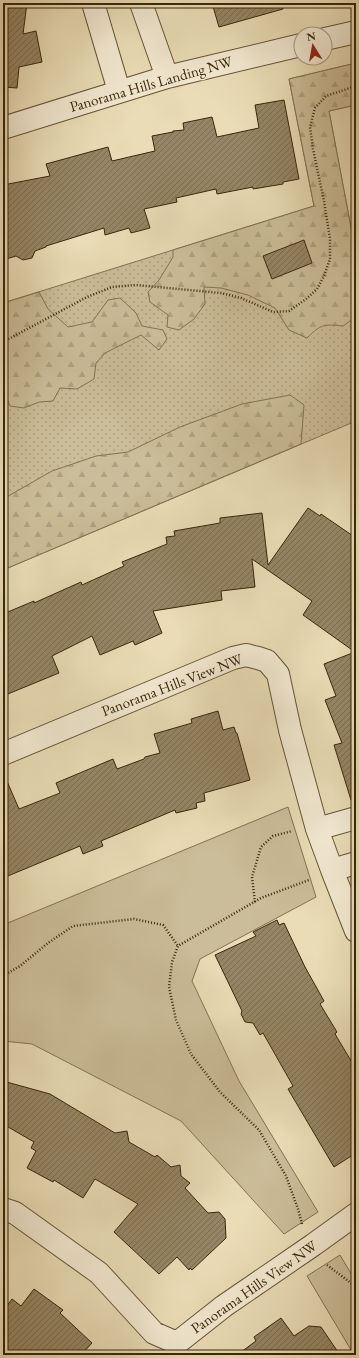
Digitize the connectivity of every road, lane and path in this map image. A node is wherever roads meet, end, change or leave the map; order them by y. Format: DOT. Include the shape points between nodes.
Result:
graph roads {
  1 [pos="93,3"];
  2 [pos="141,3"];
  3 [pos="356,32"];
  4 [pos="333,37"];
  5 [pos="293,47"];
  6 [pos="167,77"];
  7 [pos="356,86"];
  8 [pos="120,92"];
  9 [pos="3,128"];
  10 [pos="3,342"];
  11 [pos="3,754"];
  12 [pos="356,818"];
  13 [pos="317,829"];
  14 [pos="356,863"];
  15 [pos="332,870"];
  16 [pos="255,902"];
  17 [pos="356,932"];
  18 [pos="178,946"];
  19 [pos="3,976"];
  20 [pos="3,1209"];
  21 [pos="356,1214"];
  22 [pos="303,1228"];
  23 [pos="325,1263"];
  24 [pos="356,1290"];
  1 -- 8 [label="street"];
  2 -- 6 [label="street"];
  3 -- 4 [label="street"];
  5 -- 6 [label="street, Panorama Hills Landing NW"];
  6 -- 8 [label="street, Panorama Hills Landing NW"];
  7 -- 10 [label="path" via="326,96 315,108 310,127 330,238 330,259 317,289 306,299 289,311 273,312 241,298 221,293 136,285 112,287"];
  8 -- 9 [label="street, Panorama Hills Landing NW"];
  11 -- 13 [label="street, Panorama Hills View NW" via="233,658 246,655 267,661 278,674 290,730"];
  12 -- 13 [label="street"];
  13 -- 15 [label="street, Panorama Hills View NW"];
  13 -- 16 [label="path" via="293,830 274,836 261,847 252,877"];
  14 -- 15 [label="street"];
  15 -- 16 [label="path"];
  15 -- 17 [label="street, Panorama Hills View NW"];
  16 -- 18 [label="path"];
  18 -- 19 [label="path" via="163,925 134,919 73,926"];
  18 -- 22 [label="path" via="172,962 169,987 176,1020 190,1054 220,1092 259,1130 286,1176"];
  20 -- 21 [label="street, Panorama Hills View NW" via="15,1213 99,1273 154,1333 177,1343 224,1306"];
  23 -- 24 [label="path"];
}
